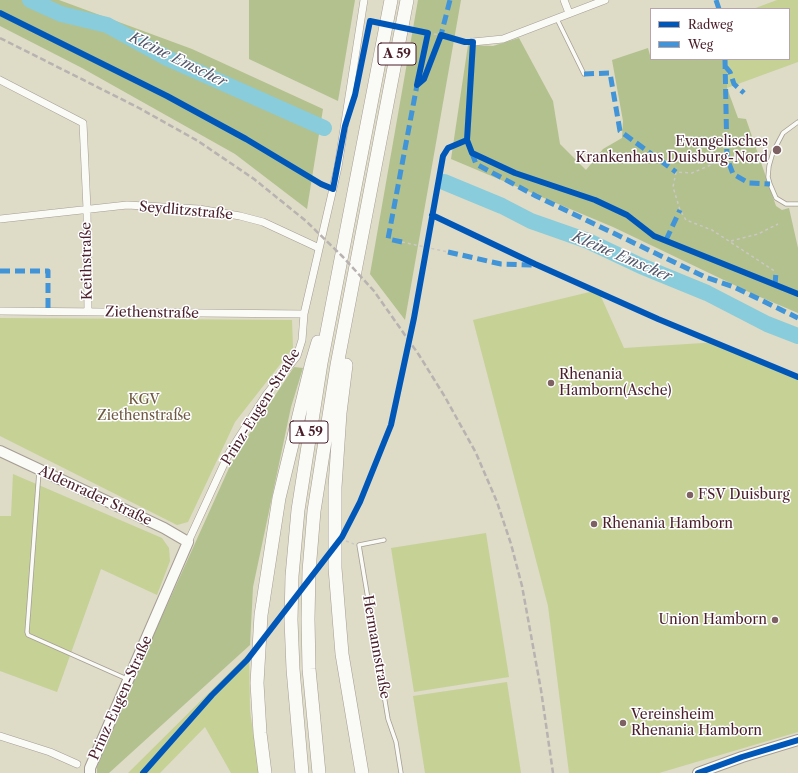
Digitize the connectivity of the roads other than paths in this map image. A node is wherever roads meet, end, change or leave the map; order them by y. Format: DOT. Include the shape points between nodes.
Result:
graph roads {
  1 [pos="364,0"];
  2 [pos="391,0"];
  3 [pos="407,0"];
  4 [pos="564,0"];
  5 [pos="605,0"];
  6 [pos="569,13"];
  7 [pos="556,18"];
  8 [pos="472,42"];
  9 [pos="584,74"];
  10 [pos="0,80"];
  11 [pos="798,122"];
  12 [pos="798,204"];
  13 [pos="87,209"];
  14 [pos="0,219"];
  15 [pos="318,248"];
  16 [pos="336,289"];
  17 [pos="350,304"];
  18 [pos="0,311"];
  19 [pos="88,312"];
  20 [pos="304,314"];
  21 [pos="0,451"];
  22 [pos="39,470"];
  23 [pos="384,540"];
  24 [pos="188,542"];
  25 [pos="128,680"];
  26 [pos="0,736"];
  27 [pos="798,740"];
  28 [pos="77,764"];
  29 [pos="717,770"];
  30 [pos="90,771"];
  31 [pos="265,773"];
  32 [pos="302,773"];
  33 [pos="319,773"];
  34 [pos="362,773"];
  35 [pos="401,773"];
  36 [pos="698,773"];
  1 -- 15 [label="street, Prinz-Eugen-Straße" via="338,167"];
  2 -- 16 [label="highway, A 59"];
  3 -- 17 [label="highway, A 59"];
  4 -- 6 [label="street"];
  5 -- 6 [label="street"];
  6 -- 7 [label="street"];
  7 -- 8 [label="street" via="502,39"];
  7 -- 9 [label="lane"];
  10 -- 13 [label="street, Keithstraße" via="83,123"];
  11 -- 12 [label="lane" via="783,133 773,152 768,177 776,198 786,204"];
  13 -- 14 [label="street, Seydlitzstraße"];
  13 -- 15 [label="street, Seydlitzstraße" via="127,206 199,209 240,216 282,229"];
  13 -- 19 [label="street, Keithstraße"];
  15 -- 20 [label="street, Prinz-Eugen-Straße"];
  16 -- 31 [label="highway" via="312,362 279,498 261,611 258,658 260,733"];
  16 -- 32 [label="highway, A 59" via="303,466 292,576 294,690"];
  17 -- 33 [label="highway, A 59" via="320,468 311,551 308,599 309,669"];
  17 -- 34 [label="highway" via="340,413 334,519 335,568 342,654"];
  18 -- 19 [label="street, Ziethenstraße"];
  19 -- 20 [label="street, Ziethenstraße"];
  20 -- 24 [label="street, Prinz-Eugen-Straße" via="302,340 297,356 266,395 229,453"];
  21 -- 22 [label="street, Aldenrader Straße"];
  22 -- 24 [label="street, Aldenrader Straße" via="164,528"];
  22 -- 25 [label="lane" via="26,632"];
  23 -- 35 [label="lane, Hermannstraße" via="359,545 388,719 396,742"];
  24 -- 25 [label="street, Prinz-Eugen-Straße"];
  25 -- 30 [label="street, Prinz-Eugen-Straße"];
  26 -- 28 [label="street" via="50,752"];
  27 -- 29 [label="street" via="742,755"];
  29 -- 36 [label="street"];
}
